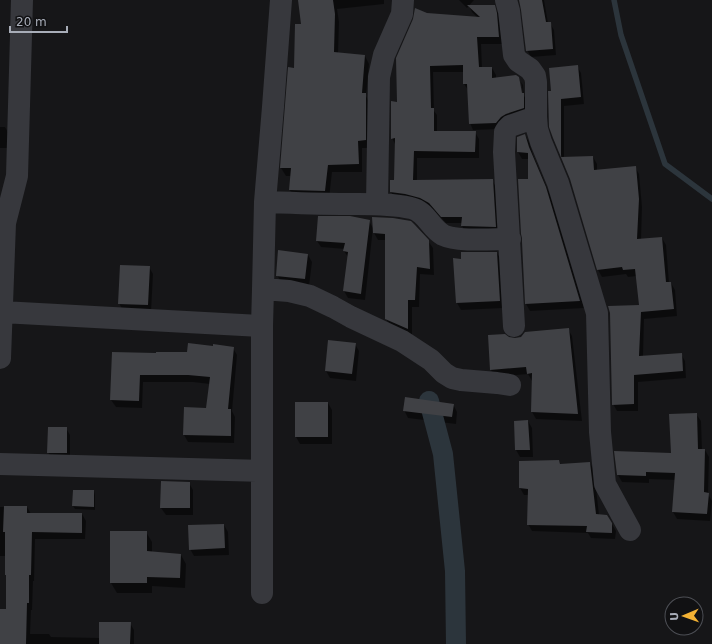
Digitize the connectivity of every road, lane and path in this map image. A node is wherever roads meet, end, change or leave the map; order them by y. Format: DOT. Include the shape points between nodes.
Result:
graph roads {
  1 [pos="22,0"];
  2 [pos="281,0"];
  3 [pos="403,0"];
  4 [pos="506,0"];
  5 [pos="536,117"];
  6 [pos="265,202"];
  7 [pos="377,204"];
  8 [pos="510,239"];
  9 [pos="263,289"];
  10 [pos="2,312"];
  11 [pos="262,326"];
  12 [pos="514,326"];
  13 [pos="0,358"];
  14 [pos="510,385"];
  15 [pos="0,464"];
  16 [pos="261,471"];
  17 [pos="630,530"];
  18 [pos="262,592"];
  1 -- 10 [label="street" via="17,176 5,223"];
  2 -- 6 [label="street"];
  3 -- 7 [label="street" via="402,14 384,55 379,77"];
  4 -- 5 [label="street" via="514,55 535,76"];
  5 -- 8 [label="street" via="510,126 505,132"];
  5 -- 17 [label="street" via="541,142 558,182 597,313 600,432 605,484"];
  6 -- 7 [label="street"];
  6 -- 9 [label="street"];
  7 -- 8 [label="street" via="418,210 442,235 452,238"];
  8 -- 12 [label="street"];
  9 -- 11 [label="street"];
  9 -- 14 [label="street" via="289,290 310,296 402,341 452,378"];
  10 -- 11 [label="street"];
  10 -- 13 [label="street"];
  11 -- 16 [label="street"];
  15 -- 16 [label="street"];
  16 -- 18 [label="street"];
}
